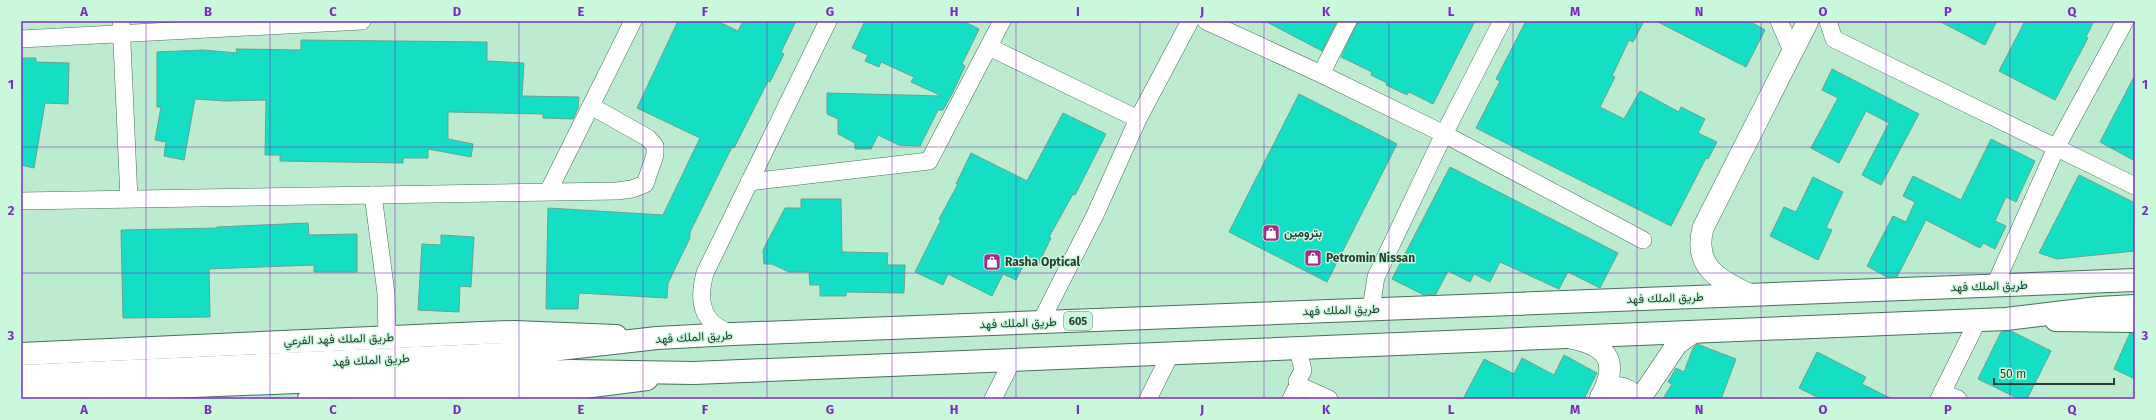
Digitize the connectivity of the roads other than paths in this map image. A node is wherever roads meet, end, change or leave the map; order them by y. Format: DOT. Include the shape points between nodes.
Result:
graph roads {
  1 [pos="362,21"];
  2 [pos="633,21"];
  3 [pos="828,21"];
  4 [pos="1002,21"];
  5 [pos="1190,21"];
  6 [pos="1206,21"];
  7 [pos="1348,21"];
  8 [pos="1502,21"];
  9 [pos="1779,21"];
  10 [pos="1808,21"];
  11 [pos="1828,21"];
  12 [pos="2125,21"];
  13 [pos="121,27"];
  14 [pos="21,39"];
  15 [pos="989,47"];
  16 [pos="1792,51"];
  17 [pos="1321,74"];
  18 [pos="591,106"];
  19 [pos="1138,119"];
  20 [pos="1444,134"];
  21 [pos="2056,148"];
  22 [pos="748,182"];
  23 [pos="2135,186"];
  24 [pos="548,192"];
  25 [pos="373,195"];
  26 [pos="129,199"];
  27 [pos="21,201"];
  28 [pos="1643,240"];
  29 [pos="2135,280"];
  30 [pos="1994,286"];
  31 [pos="1749,294"];
  32 [pos="2135,306"];
  33 [pos="1371,309"];
  34 [pos="2006,319"];
  35 [pos="1978,320"];
  36 [pos="2135,321"];
  37 [pos="1040,323"];
  38 [pos="1694,332"];
  39 [pos="733,334"];
  40 [pos="1564,336"];
  41 [pos="387,337"];
  42 [pos="657,338"];
  43 [pos="1298,348"];
  44 [pos="1171,353"];
  45 [pos="21,354"];
  46 [pos="1012,361"];
  47 [pos="694,373"];
  48 [pos="21,376"];
  49 [pos="21,392"];
  50 [pos="1295,392"];
  51 [pos="521,394"];
  52 [pos="1941,395"];
  53 [pos="1601,397"];
  54 [pos="309,399"];
  55 [pos="993,399"];
  56 [pos="1148,399"];
  57 [pos="1329,399"];
  58 [pos="1633,399"];
  59 [pos="1640,399"];
  60 [pos="1958,399"];
  1 -- 13 [label="street"];
  2 -- 18 [label="street"];
  3 -- 22 [label="street"];
  4 -- 15 [label="street"];
  5 -- 19 [label="street"];
  6 -- 17 [label="street"];
  7 -- 17 [label="street"];
  8 -- 20 [label="street"];
  9 -- 16 [label="street"];
  10 -- 16 [label="street"];
  11 -- 21 [label="street" via="1834,39"];
  12 -- 21 [label="street"];
  13 -- 14 [label="street"];
  13 -- 26 [label="street"];
  15 -- 19 [label="street"];
  15 -- 22 [label="street" via="929,161"];
  16 -- 31 [label="street" via="1703,228 1700,241 1700,253 1716,276 1728,285"];
  17 -- 20 [label="street"];
  18 -- 24 [label="street"];
  18 -- 24 [label="street" via="648,138 655,146 655,155 645,184 632,189"];
  19 -- 37 [label="street" via="1095,215"];
  20 -- 28 [label="street"];
  20 -- 33 [label="street" via="1376,277"];
  21 -- 23 [label="street"];
  21 -- 30 [label="street"];
  22 -- 39 [label="street" via="705,273 702,286 706,315 711,324"];
  24 -- 25 [label="street"];
  25 -- 26 [label="street"];
  25 -- 41 [label="street" via="386,293"];
  26 -- 27 [label="street"];
  29 -- 30 [label="main road, طريق الملك فهد / 605"];
  30 -- 31 [label="main road, طريق الملك فهد / 605"];
  31 -- 33 [label="main road, طريق الملك فهد / 605"];
  32 -- 34 [label="main road, طريق الملك فهد"];
  33 -- 37 [label="main road, طريق الملك فهد / 605"];
  34 -- 35 [label="main road, طريق الملك فهد"];
  34 -- 36 [label="main road"];
  35 -- 38 [label="main road, طريق الملك فهد"];
  35 -- 52 [label="street"];
  37 -- 39 [label="main road, طريق الملك فهد / 605"];
  38 -- 40 [label="main road, طريق الملك فهد"];
  38 -- 59 [label="street" via="1677,344"];
  39 -- 42 [label="main road, طريق الملك فهد / 605"];
  40 -- 43 [label="main road, طريق الملك فهد"];
  40 -- 53 [label="street" via="1594,344 1607,358 1610,376"];
  41 -- 42 [label="main road, طريق الملك فهد الفرعي" via="514,332"];
  41 -- 45 [label="main road, طريق الملك فهد الفرعي"];
  42 -- 48 [label="main road, طريق الملك فهد / 605" via="524,353"];
  43 -- 44 [label="main road, طريق الملك فهد"];
  43 -- 50 [label="street" via="1303,371 1297,381"];
  44 -- 46 [label="main road, طريق الملك فهد"];
  44 -- 56 [label="street"];
  46 -- 47 [label="main road, طريق الملك فهد"];
  46 -- 55 [label="street"];
  47 -- 49 [label="main road, طريق الملك فهد" via="570,371"];
  47 -- 51 [label="main road"];
  50 -- 57 [label="street"];
  51 -- 54 [label="main road"];
  52 -- 60 [label="street"];
  53 -- 58 [label="street" via="1616,386 1629,391"];
}
